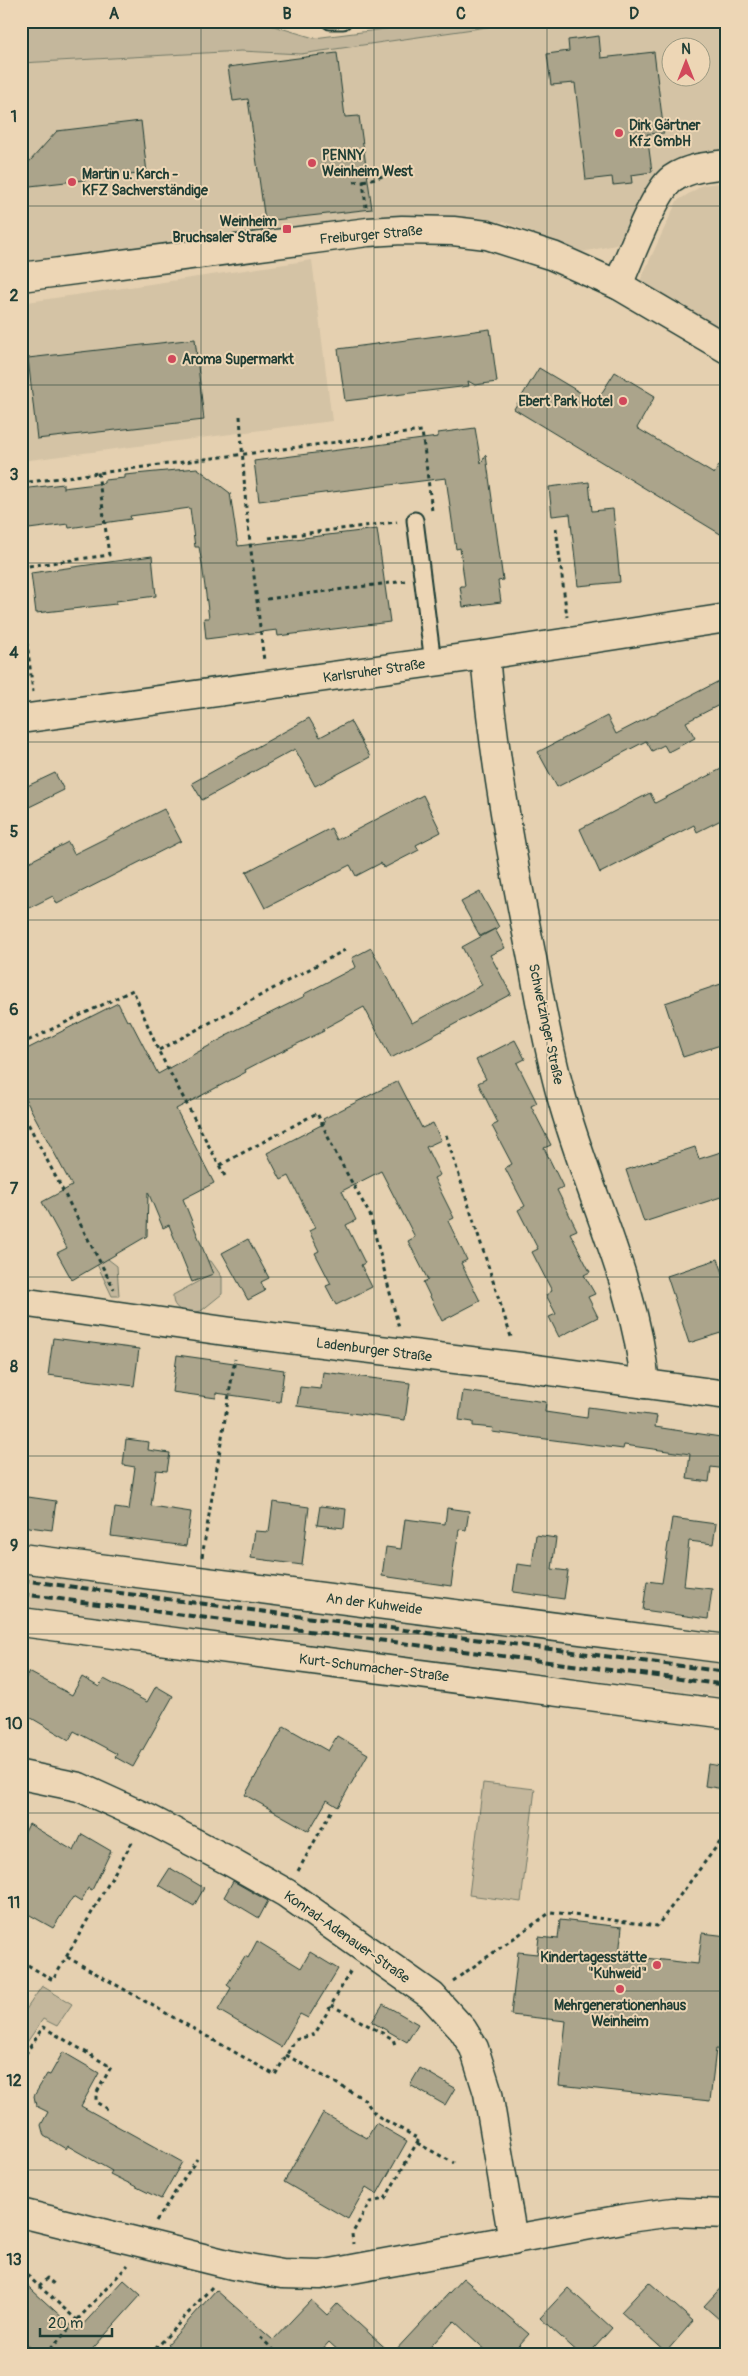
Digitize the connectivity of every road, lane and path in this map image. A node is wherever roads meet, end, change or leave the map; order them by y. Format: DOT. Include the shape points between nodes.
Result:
graph roads {
  1 [pos="330,21"];
  2 [pos="343,21"];
  3 [pos="727,164"];
  4 [pos="388,175"];
  5 [pos="363,181"];
  6 [pos="354,182"];
  7 [pos="368,232"];
  8 [pos="21,277"];
  9 [pos="618,285"];
  10 [pos="727,349"];
  11 [pos="240,416"];
  12 [pos="243,454"];
  13 [pos="98,472"];
  14 [pos="21,483"];
  15 [pos="433,515"];
  16 [pos="415,520"];
  17 [pos="556,528"];
  18 [pos="269,538"];
  19 [pos="21,567"];
  20 [pos="423,579"];
  21 [pos="21,594"];
  22 [pos="267,598"];
  23 [pos="727,618"];
  24 [pos="571,642"];
  25 [pos="485,655"];
  26 [pos="433,663"];
  27 [pos="266,686"];
  28 [pos="29,718"];
  29 [pos="345,950"];
  30 [pos="21,1044"];
  31 [pos="158,1050"];
  32 [pos="21,1110"];
  33 [pos="446,1135"];
  34 [pos="220,1165"];
  35 [pos="226,1178"];
  36 [pos="21,1302"];
  37 [pos="117,1315"];
  38 [pos="239,1333"];
  39 [pos="397,1353"];
  40 [pos="521,1367"];
  41 [pos="646,1384"];
  42 [pos="727,1395"];
  43 [pos="21,1558"];
  44 [pos="198,1581"];
  45 [pos="21,1622"];
  46 [pos="727,1650"];
  47 [pos="727,1714"];
  48 [pos="21,1775"];
  49 [pos="332,1810"];
  50 [pos="147,1818"];
  51 [pos="727,1829"];
  52 [pos="286,1894"];
  53 [pos="364,1947"];
  54 [pos="67,1957"];
  55 [pos="21,1961"];
  56 [pos="432,1996"];
  57 [pos="331,2005"];
  58 [pos="395,2045"];
  59 [pos="286,2056"];
  60 [pos="21,2061"];
  61 [pos="107,2109"];
  62 [pos="417,2142"];
  63 [pos="197,2159"];
  64 [pos="454,2163"];
  65 [pos="21,2213"];
  66 [pos="727,2214"];
  67 [pos="513,2240"];
  68 [pos="145,2244"];
  69 [pos="232,2265"];
  70 [pos="21,2270"];
  71 [pos="355,2270"];
  72 [pos="54,2284"];
  73 [pos="39,2286"];
  74 [pos="77,2320"];
  75 [pos="260,2337"];
  76 [pos="45,2355"];
  77 [pos="150,2355"];
  78 [pos="279,2355"];
  1 -- 2 [label="lane"];
  3 -- 9 [label="street" via="697,168 671,180 657,200"];
  4 -- 5 [label="path"];
  5 -- 6 [label="path"];
  5 -- 7 [label="path"];
  7 -- 8 [label="street, Freiburger Straße"];
  7 -- 9 [label="street, Freiburger Straße" via="453,231 487,235 553,256"];
  9 -- 10 [label="street, Freiburger Straße"];
  11 -- 12 [label="path"];
  12 -- 13 [label="path"];
  12 -- 15 [label="path" via="422,431"];
  12 -- 27 [label="path"];
  13 -- 14 [label="path"];
  13 -- 19 [label="path" via="109,555"];
  16 -- 18 [label="path"];
  16 -- 20 [label="lane"];
  17 -- 24 [label="path"];
  20 -- 22 [label="path"];
  20 -- 26 [label="lane"];
  21 -- 28 [label="path"];
  23 -- 24 [label="street, Karlsruher Straße"];
  24 -- 25 [label="street, Karlsruher Straße"];
  25 -- 26 [label="street, Karlsruher Straße"];
  25 -- 41 [label="street, Schwetzinger Straße" via="496,756 513,862 561,1095 625,1287 642,1346"];
  26 -- 27 [label="street, Karlsruher Straße"];
  27 -- 28 [label="street, Karlsruher Straße"];
  29 -- 31 [label="path"];
  30 -- 31 [label="path" via="133,990"];
  31 -- 34 [label="path"];
  32 -- 37 [label="path" via="116,1292"];
  33 -- 40 [label="path"];
  34 -- 35 [label="path"];
  34 -- 39 [label="path" via="317,1113 370,1215 400,1325"];
  36 -- 37 [label="street, Ladenburger Straße"];
  37 -- 38 [label="street, Ladenburger Straße"];
  38 -- 39 [label="street, Ladenburger Straße"];
  38 -- 44 [label="path"];
  39 -- 40 [label="street, Ladenburger Straße"];
  40 -- 41 [label="street, Ladenburger Straße"];
  41 -- 42 [label="street, Ladenburger Straße"];
  43 -- 44 [label="street, An der Kuhweide"];
  44 -- 46 [label="street, An der Kuhweide"];
  45 -- 47 [label="street, Kurt-Schumacher-Straße"];
  48 -- 50 [label="street, Konrad-Adenauer-Straße" via="78,1787"];
  49 -- 52 [label="path"];
  50 -- 52 [label="street, Konrad-Adenauer-Straße"];
  50 -- 54 [label="path"];
  51 -- 56 [label="path" via="657,1926 551,1912"];
  52 -- 53 [label="street, Konrad-Adenauer-Straße"];
  53 -- 56 [label="street, Konrad-Adenauer-Straße"];
  53 -- 57 [label="path"];
  54 -- 55 [label="path" via="53,1980"];
  54 -- 59 [label="path" via="275,2075"];
  56 -- 67 [label="street, Konrad-Adenauer-Straße" via="463,2030 474,2048 488,2093"];
  57 -- 58 [label="path" via="393,2039"];
  57 -- 59 [label="path" via="315,2034 295,2040"];
  59 -- 62 [label="path" via="364,2099 376,2115 419,2139"];
  60 -- 61 [label="path" via="43,2027 110,2067 96,2094 96,2102"];
  62 -- 64 [label="path"];
  62 -- 71 [label="path" via="385,2198 370,2202 352,2234"];
  63 -- 68 [label="path"];
  65 -- 68 [label="street"];
  66 -- 67 [label="street" via="673,2212"];
  67 -- 71 [label="street"];
  68 -- 69 [label="street"];
  68 -- 74 [label="path"];
  69 -- 71 [label="street" via="292,2274"];
  69 -- 77 [label="path"];
  70 -- 73 [label="path"];
  72 -- 73 [label="path" via="47,2278"];
  73 -- 74 [label="path"];
  74 -- 76 [label="path"];
  75 -- 78 [label="path"];
}
